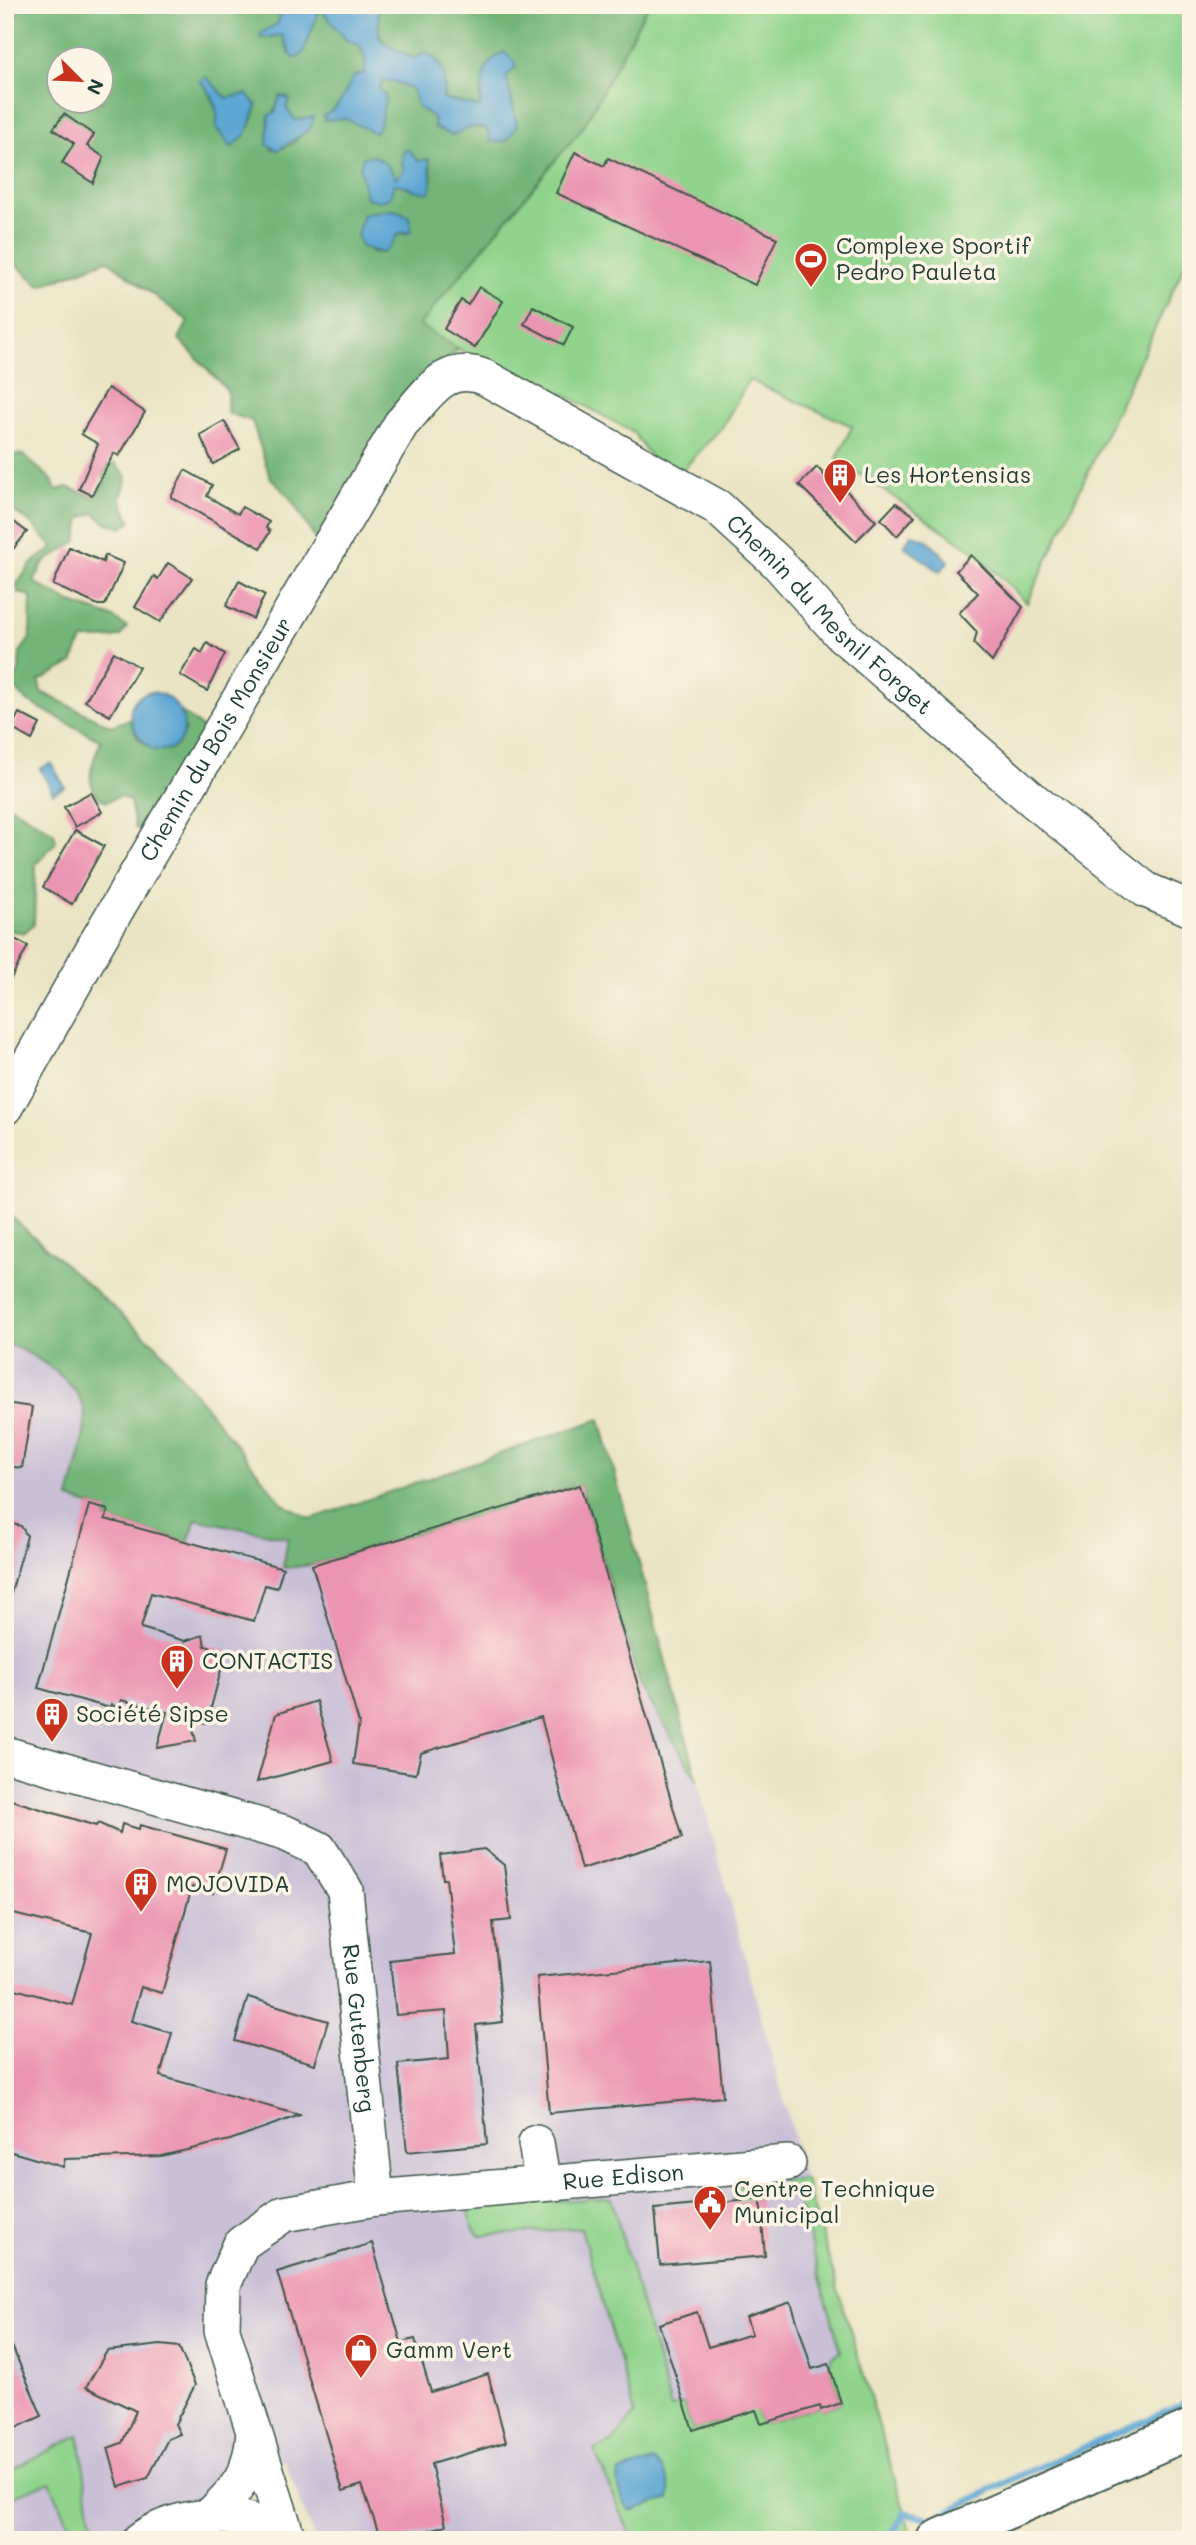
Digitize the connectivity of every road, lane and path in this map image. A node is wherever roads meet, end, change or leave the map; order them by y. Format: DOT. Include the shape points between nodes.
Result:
graph roads {
  1 [pos="440,381"];
  2 [pos="1191,909"];
  3 [pos="5,1107"];
  4 [pos="5,1755"];
  5 [pos="536,2143"];
  6 [pos="788,2163"];
  7 [pos="543,2184"];
  8 [pos="376,2198"];
  9 [pos="1191,2429"];
  10 [pos="254,2433"];
  11 [pos="198,2529"];
  12 [pos="288,2539"];
  13 [pos="141,2540"];
  14 [pos="937,2540"];
  1 -- 2 [label="street, Chemin du Mesnil Forget" via="463,371 486,378 717,507 777,562 841,634 1033,800 1146,890"];
  1 -- 3 [label="street, Chemin du Bois Monsieur" via="401,424 116,908"];
  4 -- 8 [label="street, Rue Gutenberg" via="285,1833 319,1850 345,1890"];
  5 -- 7 [label="street, Rue Edison"];
  6 -- 7 [label="street, Rue Edison"];
  7 -- 8 [label="street, Rue Edison"];
  8 -- 10 [label="street" via="284,2214 241,2244 223,2285 222,2330"];
  9 -- 14 [label="main road"];
  10 -- 11 [label="street" via="244,2479"];
  10 -- 12 [label="street"];
  11 -- 12 [label="street" via="246,2520"];
  11 -- 13 [label="street" via="183,2521"];
}
